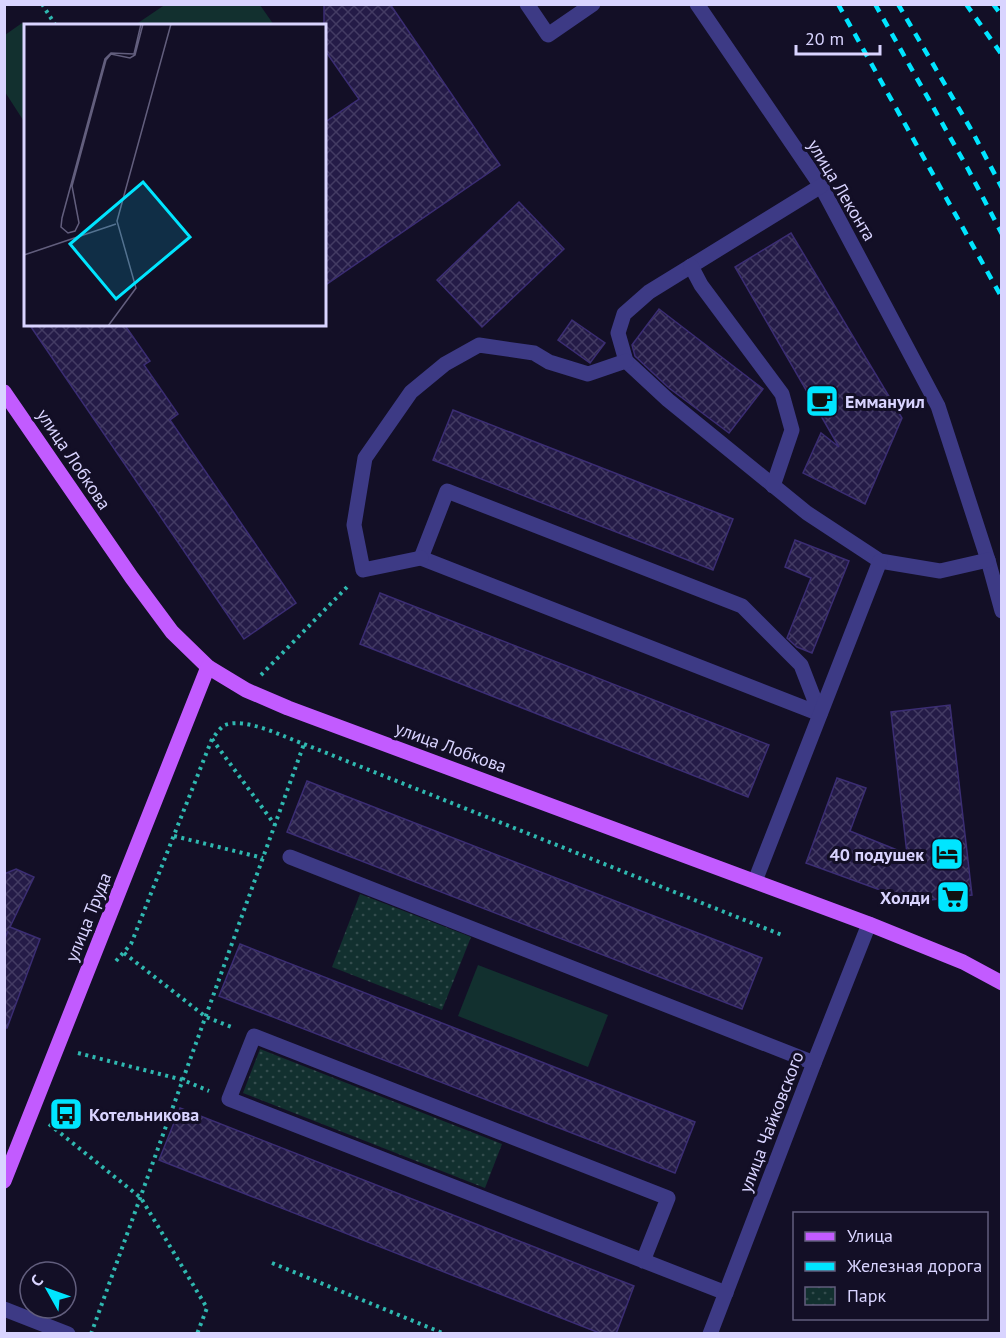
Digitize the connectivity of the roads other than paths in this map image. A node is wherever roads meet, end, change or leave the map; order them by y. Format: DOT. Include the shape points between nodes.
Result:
graph roads {
  1 [pos="527,4"];
  2 [pos="593,4"];
  3 [pos="697,4"];
  4 [pos="821,186"];
  5 [pos="691,266"];
  6 [pos="626,362"];
  7 [pos="4,392"];
  8 [pos="773,486"];
  9 [pos="420,558"];
  10 [pos="988,560"];
  11 [pos="879,561"];
  12 [pos="1002,611"];
  13 [pos="208,667"];
  14 [pos="820,714"];
  15 [pos="290,857"];
  16 [pos="755,881"];
  17 [pos="869,924"];
  18 [pos="1002,983"];
  19 [pos="814,1063"];
  20 [pos="4,1181"];
  21 [pos="643,1261"];
  22 [pos="726,1293"];
  23 [pos="4,1309"];
  24 [pos="68,1334"];
  25 [pos="711,1334"];
  1 -- 2 [label="street" via="548,35"];
  3 -- 4 [label="street, улица Леконта"];
  4 -- 5 [label="street"];
  4 -- 10 [label="street, улица Леконта" via="938,406"];
  5 -- 6 [label="street" via="649,292 624,314 618,333"];
  5 -- 8 [label="street" via="782,394 792,430"];
  6 -- 8 [label="street"];
  6 -- 9 [label="street" via="588,374 534,353 479,345 445,363 411,392 365,458 354,525 363,570"];
  7 -- 13 [label="main road, улица Лобкова" via="172,632"];
  8 -- 11 [label="street"];
  9 -- 14 [label="street"];
  9 -- 14 [label="street" via="447,490 742,606 801,665"];
  10 -- 11 [label="street" via="940,571"];
  10 -- 12 [label="street, улица Леконта"];
  11 -- 14 [label="street"];
  13 -- 16 [label="main road, улица Лобкова" via="246,690 300,712"];
  13 -- 20 [label="main road, улица Труда"];
  14 -- 16 [label="street"];
  15 -- 19 [label="street"];
  16 -- 17 [label="main road, улица Лобкова"];
  17 -- 18 [label="main road, улица Лобкова" via="963,962"];
  17 -- 19 [label="street, улица Чайковского"];
  19 -- 22 [label="street, улица Чайковского"];
  21 -- 21 [label="street" via="230,1099 254,1036 668,1198"];
  21 -- 22 [label="street"];
  22 -- 25 [label="street, улица Чайковского"];
  23 -- 24 [label="street"];
}
